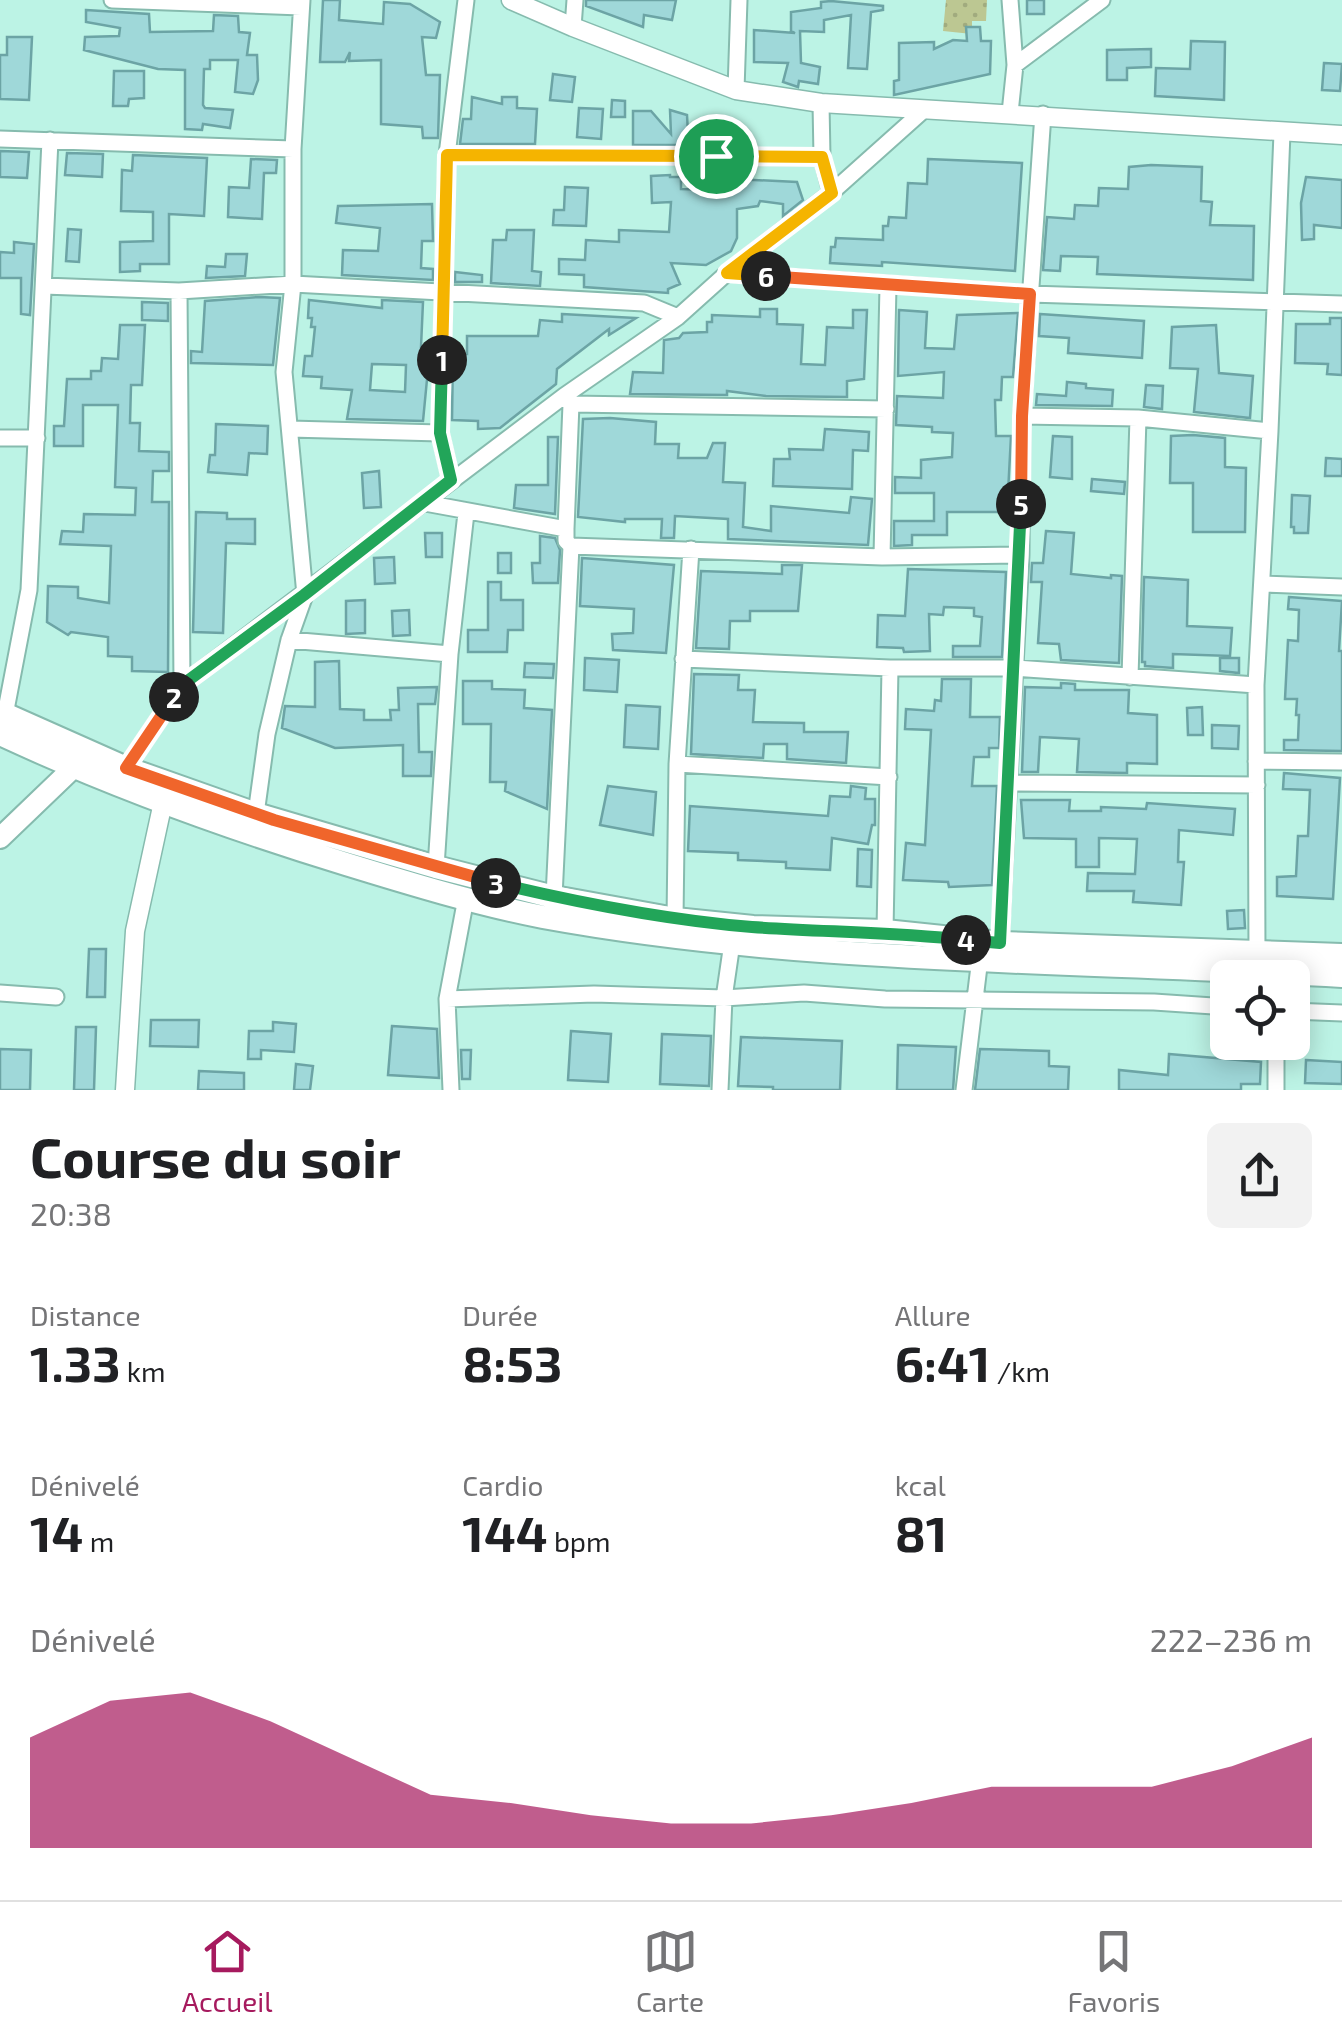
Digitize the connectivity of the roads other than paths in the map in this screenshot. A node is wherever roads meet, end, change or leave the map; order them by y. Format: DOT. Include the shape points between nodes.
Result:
graph roads {
  1 [pos="112,0"];
  2 [pos="466,0"];
  3 [pos="511,0"];
  4 [pos="575,0"];
  5 [pos="739,0"];
  6 [pos="1010,0"];
  7 [pos="1102,0"];
  8 [pos="301,3"];
  9 [pos="572,28"];
  10 [pos="1015,65"];
  11 [pos="736,90"];
  12 [pos="821,103"];
  13 [pos="926,109"];
  14 [pos="1010,114"];
  15 [pos="1043,114"];
  16 [pos="1282,133"];
  17 [pos="1342,134"];
  18 [pos="0,139"];
  19 [pos="50,140"];
  20 [pos="293,149"];
  21 [pos="447,155"];
  22 [pos="822,157"];
  23 [pos="832,193"];
  24 [pos="727,273"];
  25 [pos="293,284"];
  26 [pos="44,286"];
  27 [pos="888,286"];
  28 [pos="179,291"];
  29 [pos="444,294"];
  30 [pos="1030,294"];
  31 [pos="1274,301"];
  32 [pos="1342,304"];
  33 [pos="678,317"];
  34 [pos="568,400"];
  35 [pos="886,409"];
  36 [pos="1022,416"];
  37 [pos="1138,418"];
  38 [pos="290,428"];
  39 [pos="1270,431"];
  40 [pos="440,433"];
  41 [pos="0,438"];
  42 [pos="37,438"];
  43 [pos="451,480"];
  44 [pos="425,503"];
  45 [pos="466,513"];
  46 [pos="566,529"];
  47 [pos="571,546"];
  48 [pos="691,549"];
  49 [pos="1021,554"];
  50 [pos="882,557"];
  51 [pos="1263,584"];
  52 [pos="1342,587"];
  53 [pos="304,595"];
  54 [pos="289,640"];
  55 [pos="450,654"];
  56 [pos="683,659"];
  57 [pos="890,668"];
  58 [pos="1014,668"];
  59 [pos="1130,677"];
  60 [pos="182,685"];
  61 [pos="1256,685"];
  62 [pos="2,720"];
  63 [pos="81,760"];
  64 [pos="1256,760"];
  65 [pos="1342,762"];
  66 [pos="676,764"];
  67 [pos="126,768"];
  68 [pos="889,777"];
  69 [pos="1008,783"];
  70 [pos="1257,785"];
  71 [pos="165,793"];
  72 [pos="256,814"];
  73 [pos="0,838"];
  74 [pos="436,868"];
  75 [pos="554,897"];
  76 [pos="466,898"];
  77 [pos="675,919"];
  78 [pos="886,931"];
  79 [pos="732,943"];
  80 [pos="1000,943"];
  81 [pos="1257,953"];
  82 [pos="1342,955"];
  83 [pos="980,958"];
  84 [pos="1210,971"];
  85 [pos="1310,976"];
  86 [pos="1342,976"];
  87 [pos="0,993"];
  88 [pos="56,997"];
  89 [pos="724,998"];
  90 [pos="447,999"];
  91 [pos="973,1002"];
  92 [pos="1210,1006"];
  93 [pos="1310,1011"];
  94 [pos="1342,1013"];
  95 [pos="1276,1060"];
  96 [pos="124,1090"];
  97 [pos="451,1090"];
  98 [pos="720,1090"];
  99 [pos="964,1090"];
  100 [pos="1276,1090"];
  1 -- 8 [label="street"];
  2 -- 21 [label="street"];
  3 -- 9 [label="street"];
  4 -- 9 [label="street"];
  5 -- 11 [label="street"];
  6 -- 10 [label="street"];
  7 -- 10 [label="street"];
  8 -- 20 [label="street"];
  9 -- 11 [label="street"];
  10 -- 14 [label="street"];
  11 -- 12 [label="street"];
  12 -- 13 [label="street"];
  12 -- 22 [label="street"];
  13 -- 14 [label="street"];
  13 -- 23 [label="street"];
  14 -- 15 [label="street"];
  15 -- 16 [label="street"];
  15 -- 30 [label="street"];
  16 -- 17 [label="street"];
  16 -- 31 [label="street"];
  18 -- 19 [label="street"];
  19 -- 20 [label="street"];
  19 -- 26 [label="street"];
  20 -- 25 [label="street"];
  21 -- 22 [label="street"];
  21 -- 29 [label="street"];
  22 -- 23 [label="street"];
  23 -- 24 [label="street"];
  24 -- 27 [label="street"];
  24 -- 33 [label="street"];
  25 -- 28 [label="street"];
  25 -- 29 [label="street"];
  25 -- 38 [label="street" via="284,372"];
  26 -- 28 [label="street"];
  26 -- 42 [label="street"];
  27 -- 30 [label="street"];
  27 -- 35 [label="street"];
  28 -- 60 [label="street"];
  29 -- 33 [label="street" via="644,303"];
  29 -- 40 [label="street"];
  30 -- 31 [label="street"];
  30 -- 36 [label="street"];
  31 -- 32 [label="street"];
  31 -- 39 [label="street"];
  33 -- 34 [label="street"];
  34 -- 35 [label="street"];
  34 -- 43 [label="street"];
  34 -- 46 [label="street"];
  35 -- 50 [label="street"];
  36 -- 37 [label="street"];
  36 -- 49 [label="street"];
  37 -- 39 [label="street"];
  37 -- 59 [label="street"];
  38 -- 40 [label="street"];
  38 -- 53 [label="street"];
  39 -- 51 [label="street"];
  40 -- 43 [label="street"];
  41 -- 42 [label="street"];
  42 -- 62 [label="street" via="28,590"];
  43 -- 44 [label="street"];
  44 -- 45 [label="street"];
  44 -- 53 [label="street"];
  45 -- 46 [label="street"];
  45 -- 55 [label="street"];
  46 -- 47 [label="street"];
  47 -- 48 [label="street"];
  47 -- 75 [label="street"];
  48 -- 50 [label="street"];
  48 -- 56 [label="street"];
  49 -- 50 [label="street"];
  49 -- 58 [label="street"];
  51 -- 52 [label="street"];
  51 -- 61 [label="street"];
  53 -- 54 [label="street"];
  53 -- 60 [label="street"];
  54 -- 55 [label="street"];
  54 -- 72 [label="street"];
  55 -- 74 [label="street"];
  56 -- 57 [label="street"];
  56 -- 66 [label="street"];
  57 -- 58 [label="street"];
  57 -- 68 [label="street"];
  58 -- 59 [label="street"];
  58 -- 69 [label="street"];
  59 -- 61 [label="street"];
  60 -- 67 [label="street"];
  61 -- 64 [label="street"];
  62 -- 63 [label="main road"];
  63 -- 67 [label="main road"];
  63 -- 71 [label="main road"];
  63 -- 73 [label="main road"];
  64 -- 65 [label="street"];
  64 -- 70 [label="street"];
  66 -- 68 [label="street"];
  66 -- 77 [label="street"];
  67 -- 71 [label="main road"];
  68 -- 78 [label="street"];
  69 -- 70 [label="street"];
  69 -- 80 [label="street"];
  70 -- 81 [label="street"];
  71 -- 72 [label="main road"];
  71 -- 76 [label="main road" via="253,836"];
  71 -- 96 [label="street" via="135,931"];
  72 -- 74 [label="main road"];
  74 -- 75 [label="main road"];
  75 -- 77 [label="main road"];
  76 -- 79 [label="main road" via="541,916"];
  76 -- 90 [label="street"];
  77 -- 78 [label="main road"];
  78 -- 80 [label="main road"];
  79 -- 83 [label="main road"];
  79 -- 89 [label="street"];
  80 -- 81 [label="main road"];
  81 -- 82 [label="main road"];
  83 -- 84 [label="main road"];
  83 -- 91 [label="street"];
  85 -- 86 [label="main road"];
  87 -- 88 [label="street"];
  89 -- 90 [label="street"];
  89 -- 91 [label="street" via="804,993"];
  89 -- 98 [label="street"];
  90 -- 97 [label="street"];
  91 -- 92 [label="street"];
  91 -- 99 [label="street"];
  93 -- 94 [label="street"];
  95 -- 100 [label="street"];
}
